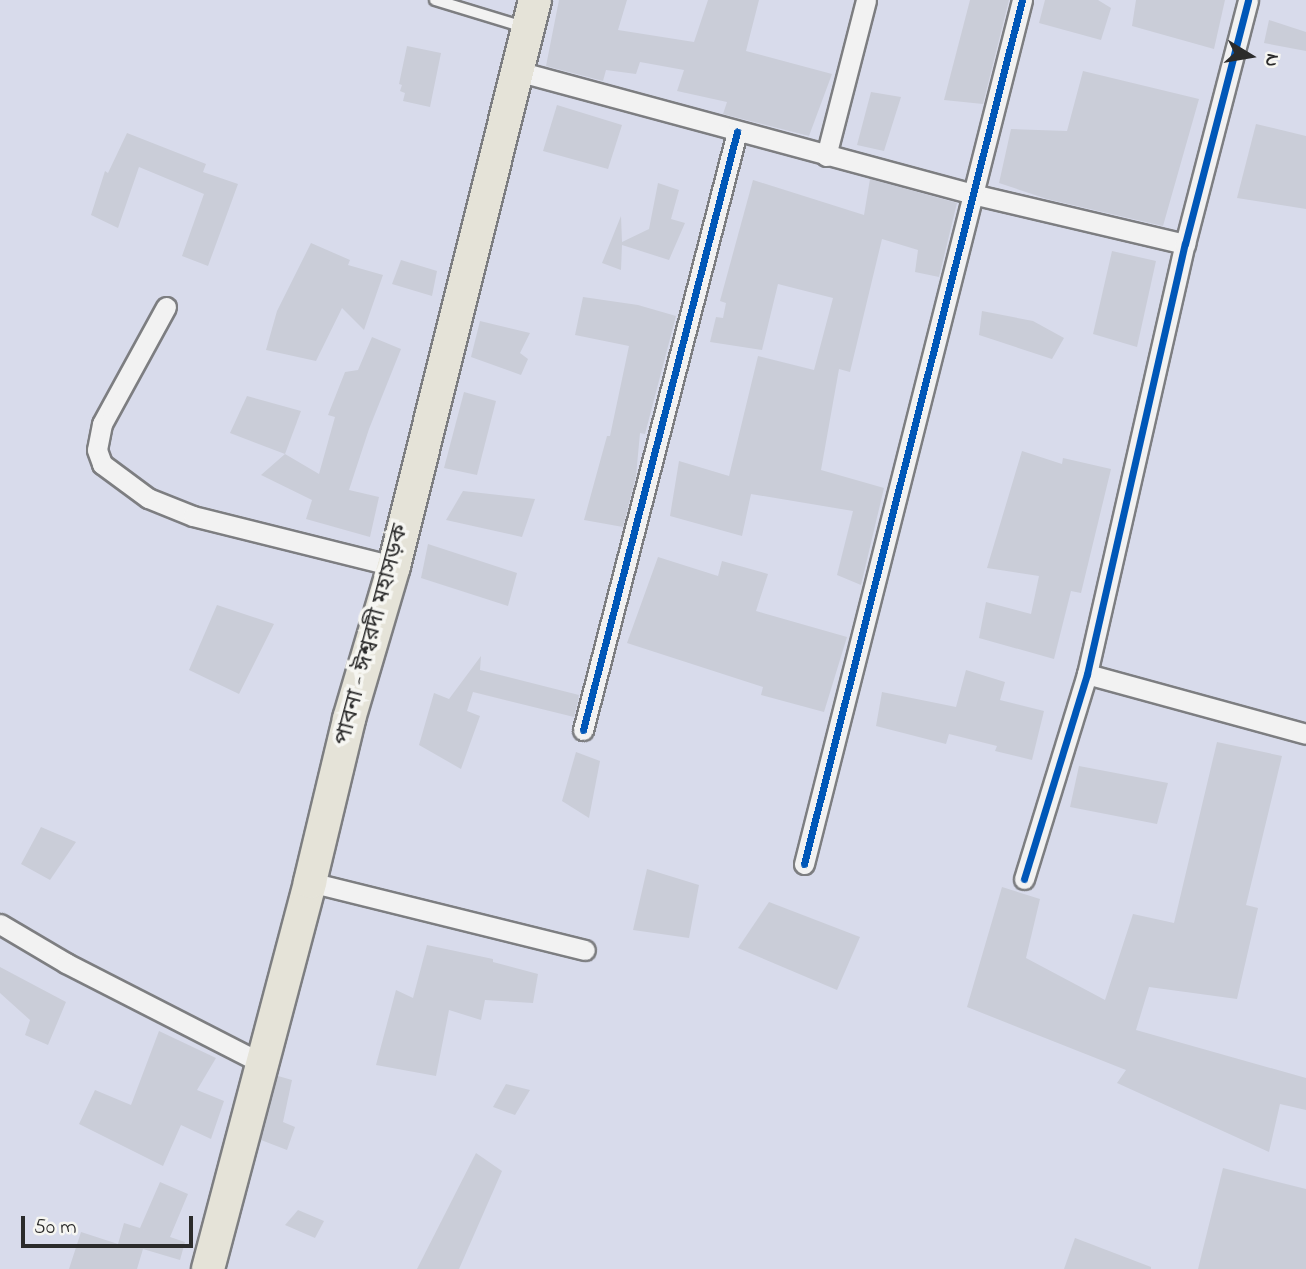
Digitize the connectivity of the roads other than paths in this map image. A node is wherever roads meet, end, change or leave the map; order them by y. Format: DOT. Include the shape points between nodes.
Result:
graph roads {
  1 [pos="435,0"];
  2 [pos="866,0"];
  3 [pos="1022,0"];
  4 [pos="1248,0"];
  5 [pos="531,14"];
  6 [pos="517,71"];
  7 [pos="737,132"];
  8 [pos="826,156"];
  9 [pos="972,194"];
  10 [pos="1185,244"];
  11 [pos="166,307"];
  12 [pos="394,566"];
  13 [pos="1087,674"];
  14 [pos="583,730"];
  15 [pos="1306,734"];
  16 [pos="804,864"];
  17 [pos="1024,879"];
  18 [pos="310,882"];
  19 [pos="0,924"];
  20 [pos="585,950"];
  21 [pos="261,1063"];
  22 [pos="208,1269"];
  1 -- 5 [label="lane"];
  2 -- 8 [label="street"];
  3 -- 9 [label="street"];
  4 -- 10 [label="street"];
  5 -- 6 [label="main road, পাবনা - ঈশ্বরদী মহাসড়ক"];
  6 -- 7 [label="street"];
  6 -- 12 [label="main road, পাবনা - ঈশ্বরদী মহাসড়ক"];
  7 -- 8 [label="street"];
  7 -- 14 [label="street"];
  8 -- 9 [label="street"];
  9 -- 10 [label="street"];
  9 -- 16 [label="street"];
  10 -- 13 [label="street"];
  11 -- 12 [label="street" via="102,424 97,450 102,464 148,498 193,516"];
  12 -- 18 [label="main road, পাবনা - ঈশ্বরদী মহাসড়ক" via="349,719"];
  13 -- 15 [label="street"];
  13 -- 17 [label="street"];
  18 -- 20 [label="street"];
  18 -- 21 [label="main road, পাবনা - ঈশ্বরদী মহাসড়ক"];
  19 -- 21 [label="street"];
  21 -- 22 [label="main road, পাবনা - ঈশ্বরদী মহাসড়ক"];
}
